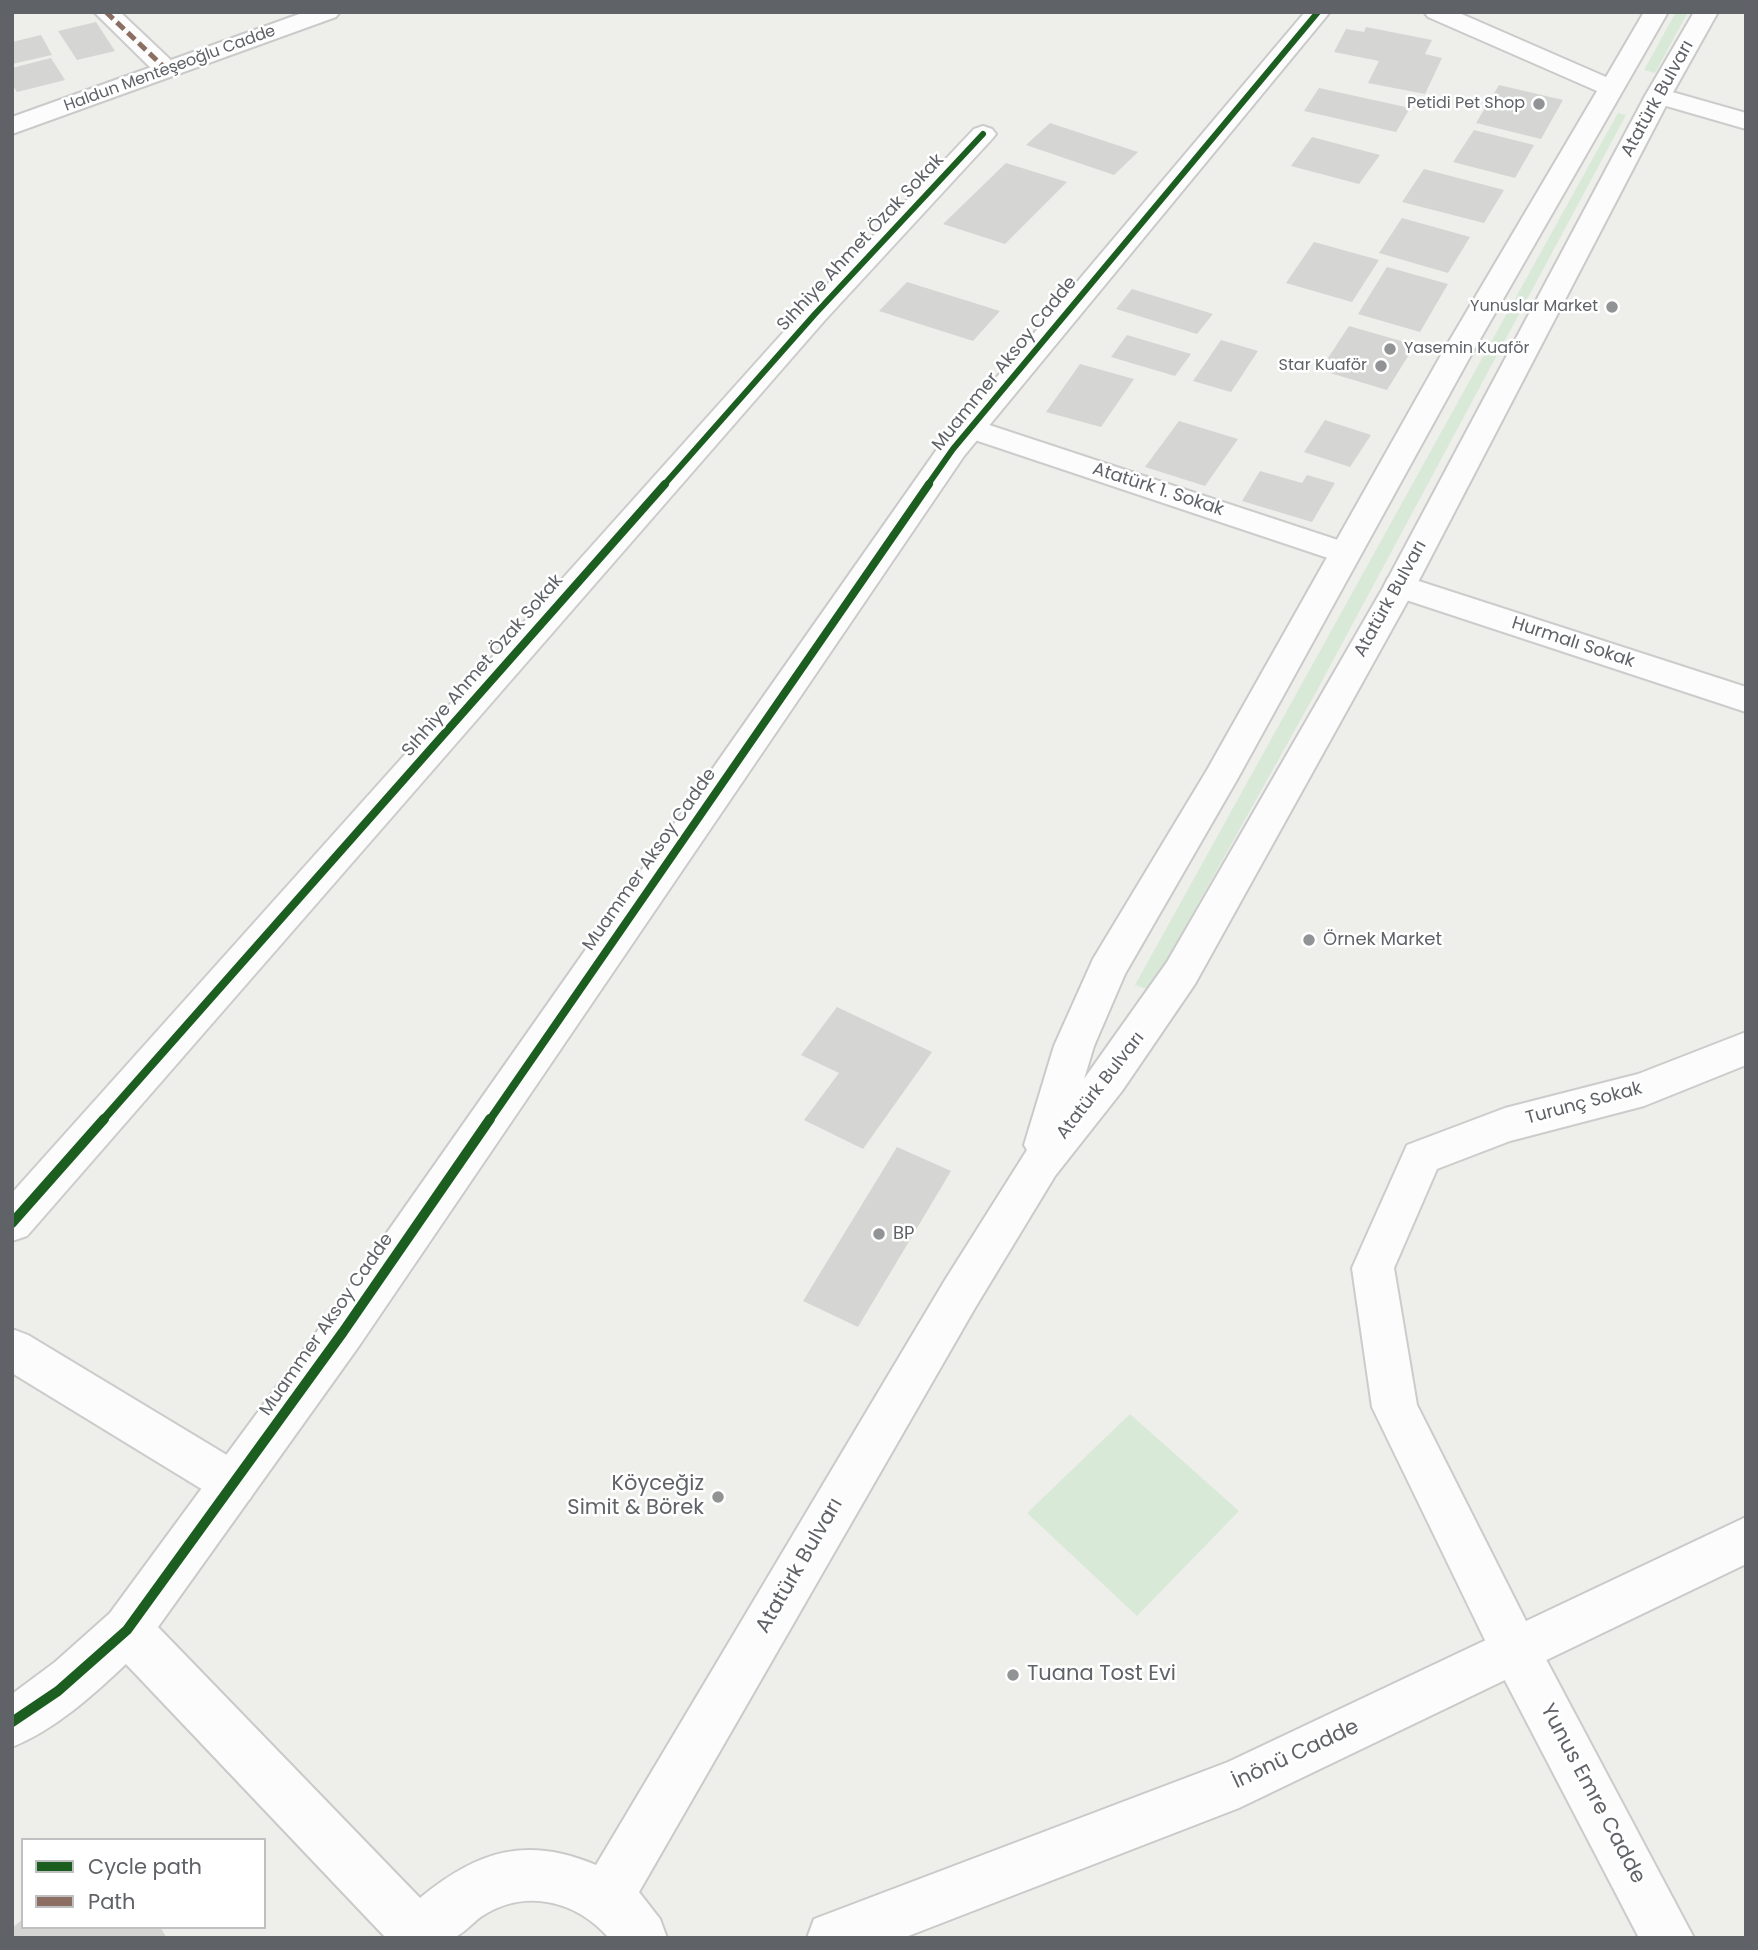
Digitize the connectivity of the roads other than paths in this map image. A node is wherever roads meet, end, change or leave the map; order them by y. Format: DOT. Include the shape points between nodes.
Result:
graph roads {
  1 [pos="106,12"];
  2 [pos="328,12"];
  3 [pos="1318,12"];
  4 [pos="1436,12"];
  5 [pos="1656,12"];
  6 [pos="1706,12"];
  7 [pos="167,71"];
  8 [pos="1613,89"];
  9 [pos="1658,96"];
  10 [pos="1746,121"];
  11 [pos="12,126"];
  12 [pos="983,134"];
  13 [pos="971,428"];
  14 [pos="1345,553"];
  15 [pos="1400,586"];
  16 [pos="1746,701"];
  17 [pos="1746,1048"];
  18 [pos="1422,1157"];
  19 [pos="1040,1164"];
  20 [pos="12,1223"];
  21 [pos="12,1349"];
  22 [pos="234,1484"];
  23 [pos="1746,1540"];
  24 [pos="127,1630"];
  25 [pos="1515,1650"];
  26 [pos="12,1722"];
  27 [pos="606,1898"];
  28 [pos="417,1936"];
  29 [pos="641,1938"];
  30 [pos="832,1938"];
  31 [pos="1668,1938"];
  1 -- 7 [label="street"];
  2 -- 7 [label="street, Haldun Menteşeoğlu Cadde"];
  3 -- 13 [label="street, Muammer Aksoy Cadde"];
  4 -- 8 [label="street"];
  5 -- 8 [label="street, Atatürk Bulvarı"];
  6 -- 9 [label="street, Atatürk Bulvarı"];
  7 -- 11 [label="street, Haldun Menteşeoğlu Cadde"];
  8 -- 14 [label="street, Atatürk Bulvarı"];
  9 -- 10 [label="street"];
  9 -- 15 [label="street, Atatürk Bulvarı"];
  12 -- 20 [label="street, Sıhhiye Ahmet Özak Sokak" via="815,314"];
  13 -- 14 [label="street, Atatürk 1. Sokak"];
  13 -- 22 [label="street, Muammer Aksoy Cadde"];
  14 -- 19 [label="street, Atatürk Bulvarı" via="1107,970 1074,1046"];
  15 -- 16 [label="street, Hurmalı Sokak"];
  15 -- 19 [label="street, Atatürk Bulvarı" via="1181,973 1108,1079"];
  17 -- 18 [label="street, Turunç Sokak" via="1644,1089 1505,1125"];
  18 -- 25 [label="street, Yunus Emre Cadde" via="1373,1268 1395,1407"];
  19 -- 27 [label="street, Atatürk Bulvarı"];
  21 -- 22 [label="street"];
  22 -- 24 [label="street, Muammer Aksoy Cadde"];
  23 -- 25 [label="street, İnönü Cadde"];
  24 -- 26 [label="street, Muammer Aksoy Cadde" via="74,1679"];
  24 -- 28 [label="street"];
  25 -- 30 [label="street, İnönü Cadde" via="1239,1783"];
  25 -- 31 [label="street, Yunus Emre Cadde"];
  27 -- 28 [label="street" via="570,1881 532,1874 491,1883 452,1906"];
  27 -- 29 [label="street"];
}
